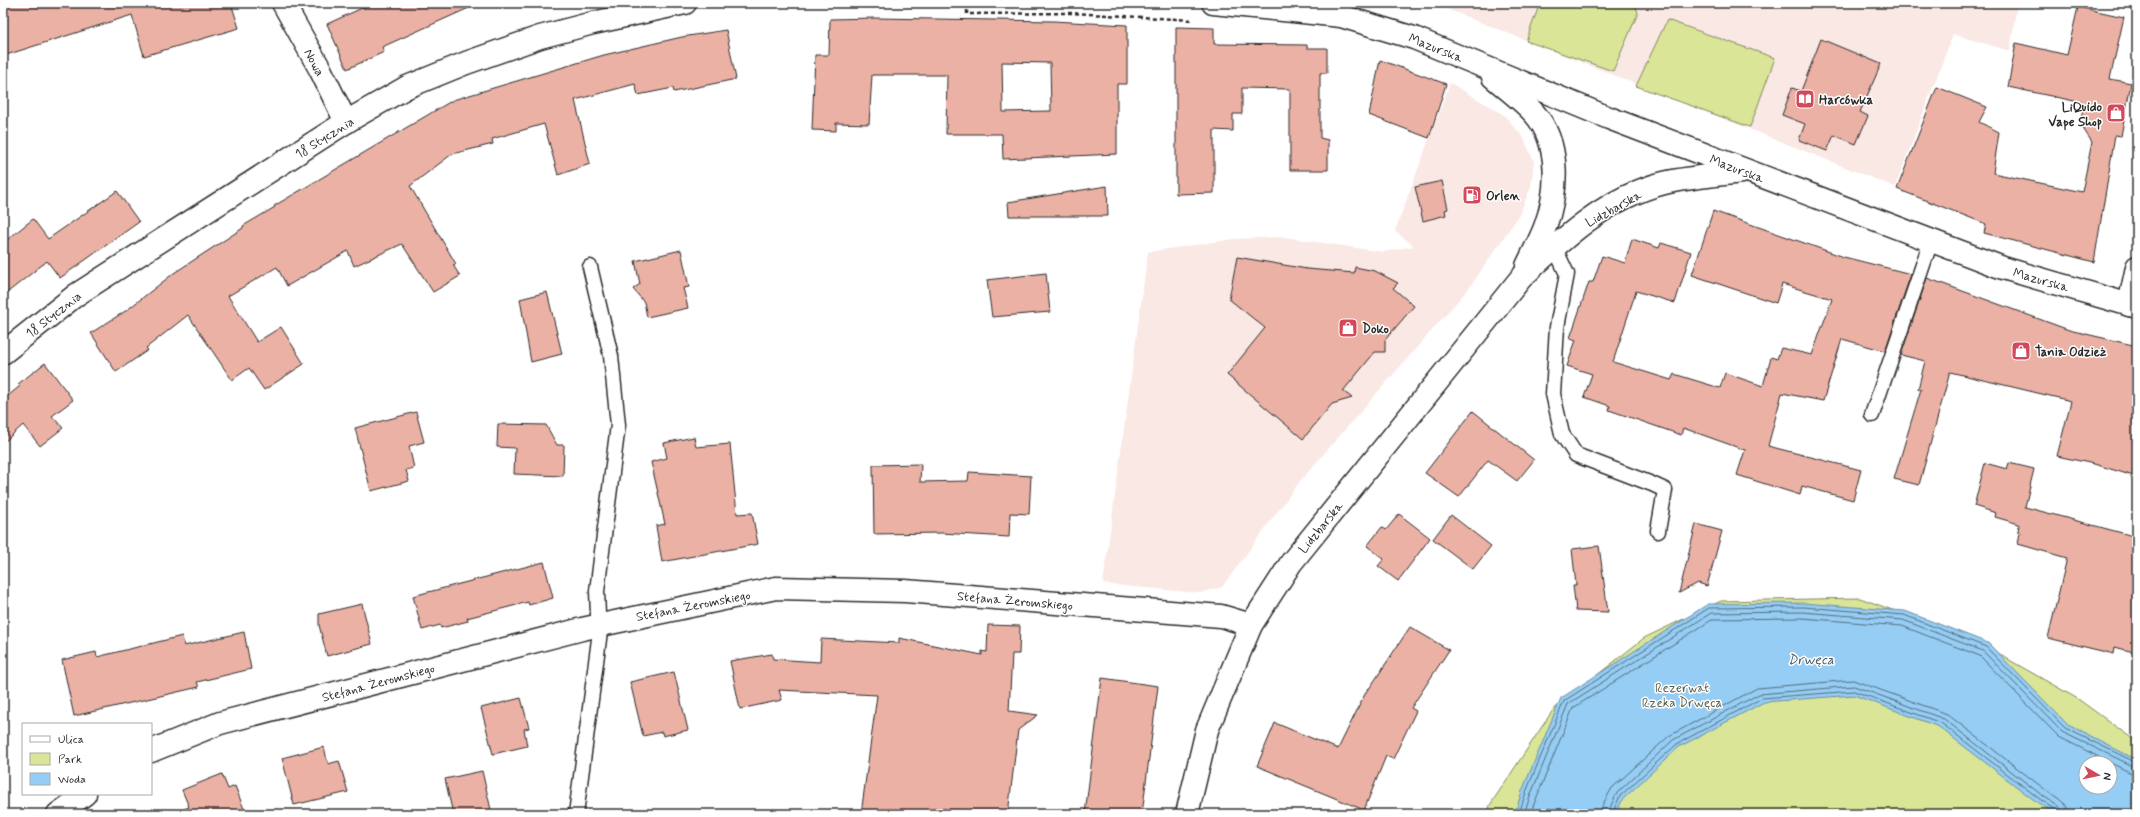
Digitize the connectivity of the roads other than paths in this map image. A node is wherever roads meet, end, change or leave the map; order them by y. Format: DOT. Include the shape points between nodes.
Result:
graph roads {
  1 [pos="283,3"];
  2 [pos="685,3"];
  3 [pos="1213,3"];
  4 [pos="1319,3"];
  5 [pos="1341,16"];
  6 [pos="1473,62"];
  7 [pos="346,122"];
  8 [pos="1747,172"];
  9 [pos="1931,241"];
  10 [pos="1554,246"];
  11 [pos="590,267"];
  12 [pos="2137,267"];
  13 [pos="1521,278"];
  14 [pos="2133,306"];
  15 [pos="3,353"];
  16 [pos="1872,415"];
  17 [pos="1658,532"];
  18 [pos="601,624"];
  19 [pos="1251,625"];
  20 [pos="152,751"];
  21 [pos="84,795"];
  22 [pos="58,814"];
  23 [pos="576,814"];
  24 [pos="1187,814"];
  1 -- 7 [label="main road, Nowa"];
  2 -- 7 [label="main road, 18 Stycznia" via="540,37 407,87"];
  3 -- 5 [label="main road, Mazurska"];
  4 -- 5 [label="main road, Mazurska"];
  5 -- 6 [label="main road, Mazurska" via="1414,38"];
  6 -- 8 [label="main road, Mazurska"];
  6 -- 13 [label="main road, Lidzbarska" via="1535,114 1549,137 1554,162 1554,193 1545,226"];
  7 -- 15 [label="main road, 18 Stycznia" via="76,295"];
  8 -- 9 [label="main road, Mazurska"];
  8 -- 10 [label="main road, Lidzbarska" via="1702,176 1663,184 1628,196"];
  9 -- 14 [label="main road, Mazurska" via="2003,268"];
  9 -- 16 [label="lane"];
  10 -- 13 [label="main road, Lidzbarska"];
  10 -- 17 [label="lane" via="1567,274 1557,327 1553,394 1562,434 1576,455 1665,490"];
  11 -- 18 [label="lane" via="611,356 618,425 597,591"];
  12 -- 14 [label="main road"];
  13 -- 19 [label="main road, Lidzbarska" via="1291,563"];
  18 -- 19 [label="main road, Stefana Żeromskiego" via="776,588 921,592 1221,616"];
  18 -- 20 [label="main road, Stefana Żeromskiego" via="220,723"];
  18 -- 23 [label="lane"];
  19 -- 24 [label="main road, Lidzbarska" via="1207,730"];
  21 -- 22 [label="main road"];
}
